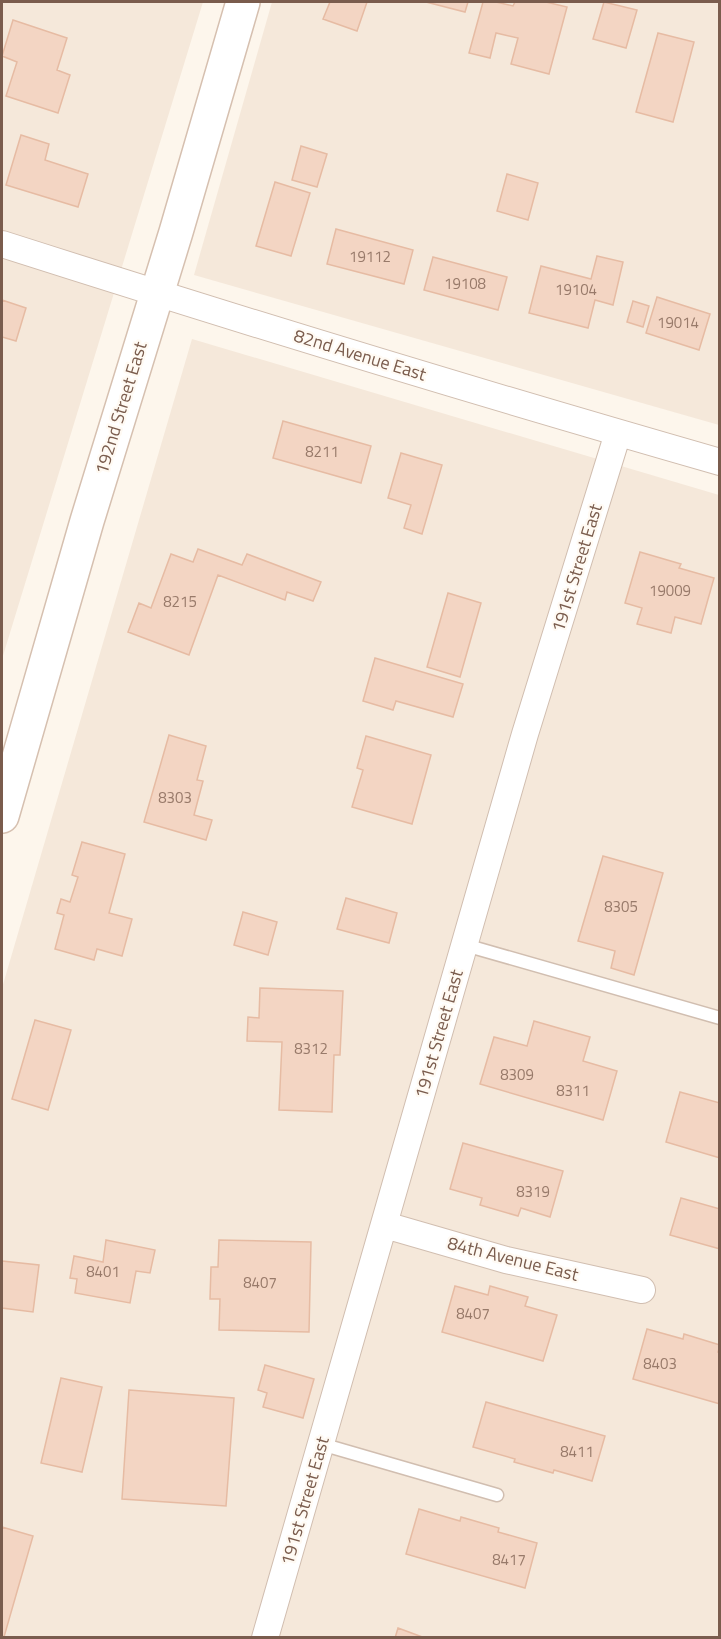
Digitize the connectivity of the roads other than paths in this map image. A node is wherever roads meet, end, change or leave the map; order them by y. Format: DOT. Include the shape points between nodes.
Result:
graph roads {
  1 [pos="243,2"];
  2 [pos="2,244"];
  3 [pos="157,293"];
  4 [pos="618,433"];
  5 [pos="720,462"];
  6 [pos="2,816"];
  7 [pos="465,945"];
  8 [pos="720,1018"];
  9 [pos="385,1225"];
  10 [pos="642,1290"];
  11 [pos="321,1444"];
  12 [pos="497,1495"];
  13 [pos="266,1638"];
  1 -- 3 [label="street, 192nd Street East"];
  2 -- 3 [label="street, 82nd Avenue East"];
  3 -- 4 [label="street, 82nd Avenue East"];
  3 -- 6 [label="street, 192nd Street East"];
  4 -- 5 [label="street, 82nd Avenue East"];
  4 -- 7 [label="street, 191st Street East"];
  7 -- 8 [label="lane"];
  7 -- 9 [label="street, 191st Street East"];
  9 -- 10 [label="street, 84th Avenue East" via="506,1260"];
  9 -- 11 [label="street, 191st Street East"];
  11 -- 12 [label="lane"];
  11 -- 13 [label="street, 191st Street East"];
}
